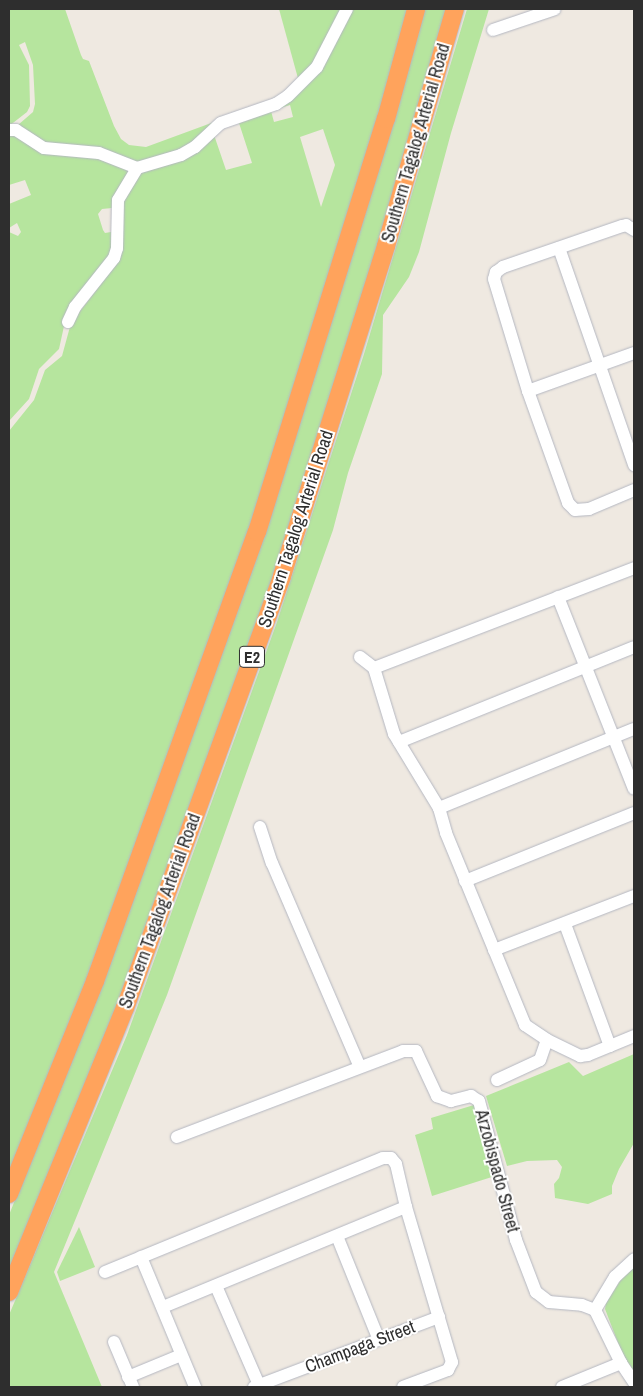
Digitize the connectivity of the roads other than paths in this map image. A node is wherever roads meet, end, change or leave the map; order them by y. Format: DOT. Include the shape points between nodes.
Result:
graph roads {
  1 [pos="347,9"];
  2 [pos="416,9"];
  3 [pos="455,9"];
  4 [pos="555,9"];
  5 [pos="493,30"];
  6 [pos="9,130"];
  7 [pos="137,168"];
  8 [pos="634,230"];
  9 [pos="559,248"];
  10 [pos="68,322"];
  11 [pos="634,353"];
  12 [pos="598,366"];
  13 [pos="528,391"];
  14 [pos="634,465"];
  15 [pos="634,490"];
  16 [pos="634,568"];
  17 [pos="558,597"];
  18 [pos="634,648"];
  19 [pos="360,657"];
  20 [pos="585,667"];
  21 [pos="374,668"];
  22 [pos="634,729"];
  23 [pos="613,738"];
  24 [pos="399,742"];
  25 [pos="634,789"];
  26 [pos="439,808"];
  27 [pos="634,813"];
  28 [pos="260,827"];
  29 [pos="465,881"];
  30 [pos="633,900"];
  31 [pos="565,924"];
  32 [pos="494,950"];
  33 [pos="634,1036"];
  34 [pos="547,1040"];
  35 [pos="610,1046"];
  36 [pos="360,1067"];
  37 [pos="497,1080"];
  38 [pos="177,1137"];
  39 [pos="9,1194"];
  40 [pos="406,1207"];
  41 [pos="337,1236"];
  42 [pos="141,1257"];
  43 [pos="634,1259"];
  44 [pos="105,1272"];
  45 [pos="216,1286"];
  46 [pos="9,1292"];
  47 [pos="163,1308"];
  48 [pos="595,1310"];
  49 [pos="439,1317"];
  50 [pos="379,1340"];
  51 [pos="114,1342"];
  52 [pos="182,1355"];
  53 [pos="621,1363"];
  54 [pos="130,1382"];
  55 [pos="634,1382"];
  56 [pos="256,1386"];
  57 [pos="195,1387"];
  58 [pos="402,1387"];
  59 [pos="562,1387"];
  1 -- 7 [label="street" via="317,67 284,99 221,123 186,153"];
  2 -- 39 [label="highway, Southern Tagalog Arterial Road / E2" via="386,119 257,532 94,980"];
  3 -- 46 [label="highway, Southern Tagalog Arterial Road / E2" via="386,246 282,576 125,1008"];
  4 -- 5 [label="street"];
  6 -- 7 [label="street" via="16,130 44,148 99,153"];
  7 -- 10 [label="street" via="118,200 114,258 75,307"];
  8 -- 9 [label="street" via="630,226 622,226"];
  9 -- 12 [label="street"];
  9 -- 13 [label="street" via="503,267 495,276 495,286"];
  11 -- 12 [label="street"];
  12 -- 13 [label="street"];
  12 -- 14 [label="street"];
  13 -- 15 [label="street" via="568,502 575,510 589,509"];
  16 -- 17 [label="street"];
  17 -- 20 [label="street"];
  17 -- 21 [label="street"];
  18 -- 20 [label="street"];
  19 -- 21 [label="street"];
  20 -- 23 [label="street"];
  20 -- 24 [label="street"];
  21 -- 24 [label="street"];
  22 -- 23 [label="street"];
  23 -- 25 [label="street"];
  23 -- 26 [label="street"];
  24 -- 26 [label="street"];
  26 -- 29 [label="street"];
  27 -- 29 [label="street"];
  28 -- 36 [label="street" via="272,863"];
  29 -- 32 [label="street"];
  30 -- 31 [label="street"];
  31 -- 32 [label="street"];
  31 -- 35 [label="street"];
  32 -- 34 [label="street" via="521,1020"];
  33 -- 35 [label="street"];
  34 -- 35 [label="street" via="580,1056"];
  34 -- 37 [label="street" via="540,1060"];
  36 -- 38 [label="street, Arzobispado Street"];
  36 -- 48 [label="street, Arzobispado Street" via="413,1050 420,1055 440,1099 451,1101 469,1096 477,1099 517,1243 536,1292 549,1302 582,1305"];
  40 -- 41 [label="street"];
  40 -- 42 [label="street" via="396,1164 391,1158 383,1158"];
  40 -- 49 [label="street"];
  41 -- 45 [label="street"];
  41 -- 50 [label="street"];
  42 -- 44 [label="street"];
  42 -- 47 [label="street"];
  43 -- 48 [label="street" via="615,1277"];
  45 -- 47 [label="street"];
  45 -- 56 [label="street"];
  47 -- 52 [label="street"];
  48 -- 53 [label="street"];
  49 -- 50 [label="street, Champaga Street"];
  49 -- 58 [label="street" via="451,1368"];
  50 -- 56 [label="street, Champaga Street"];
  51 -- 54 [label="street"];
  52 -- 54 [label="street"];
  52 -- 57 [label="street"];
  53 -- 55 [label="street"];
  53 -- 59 [label="street"];
}
